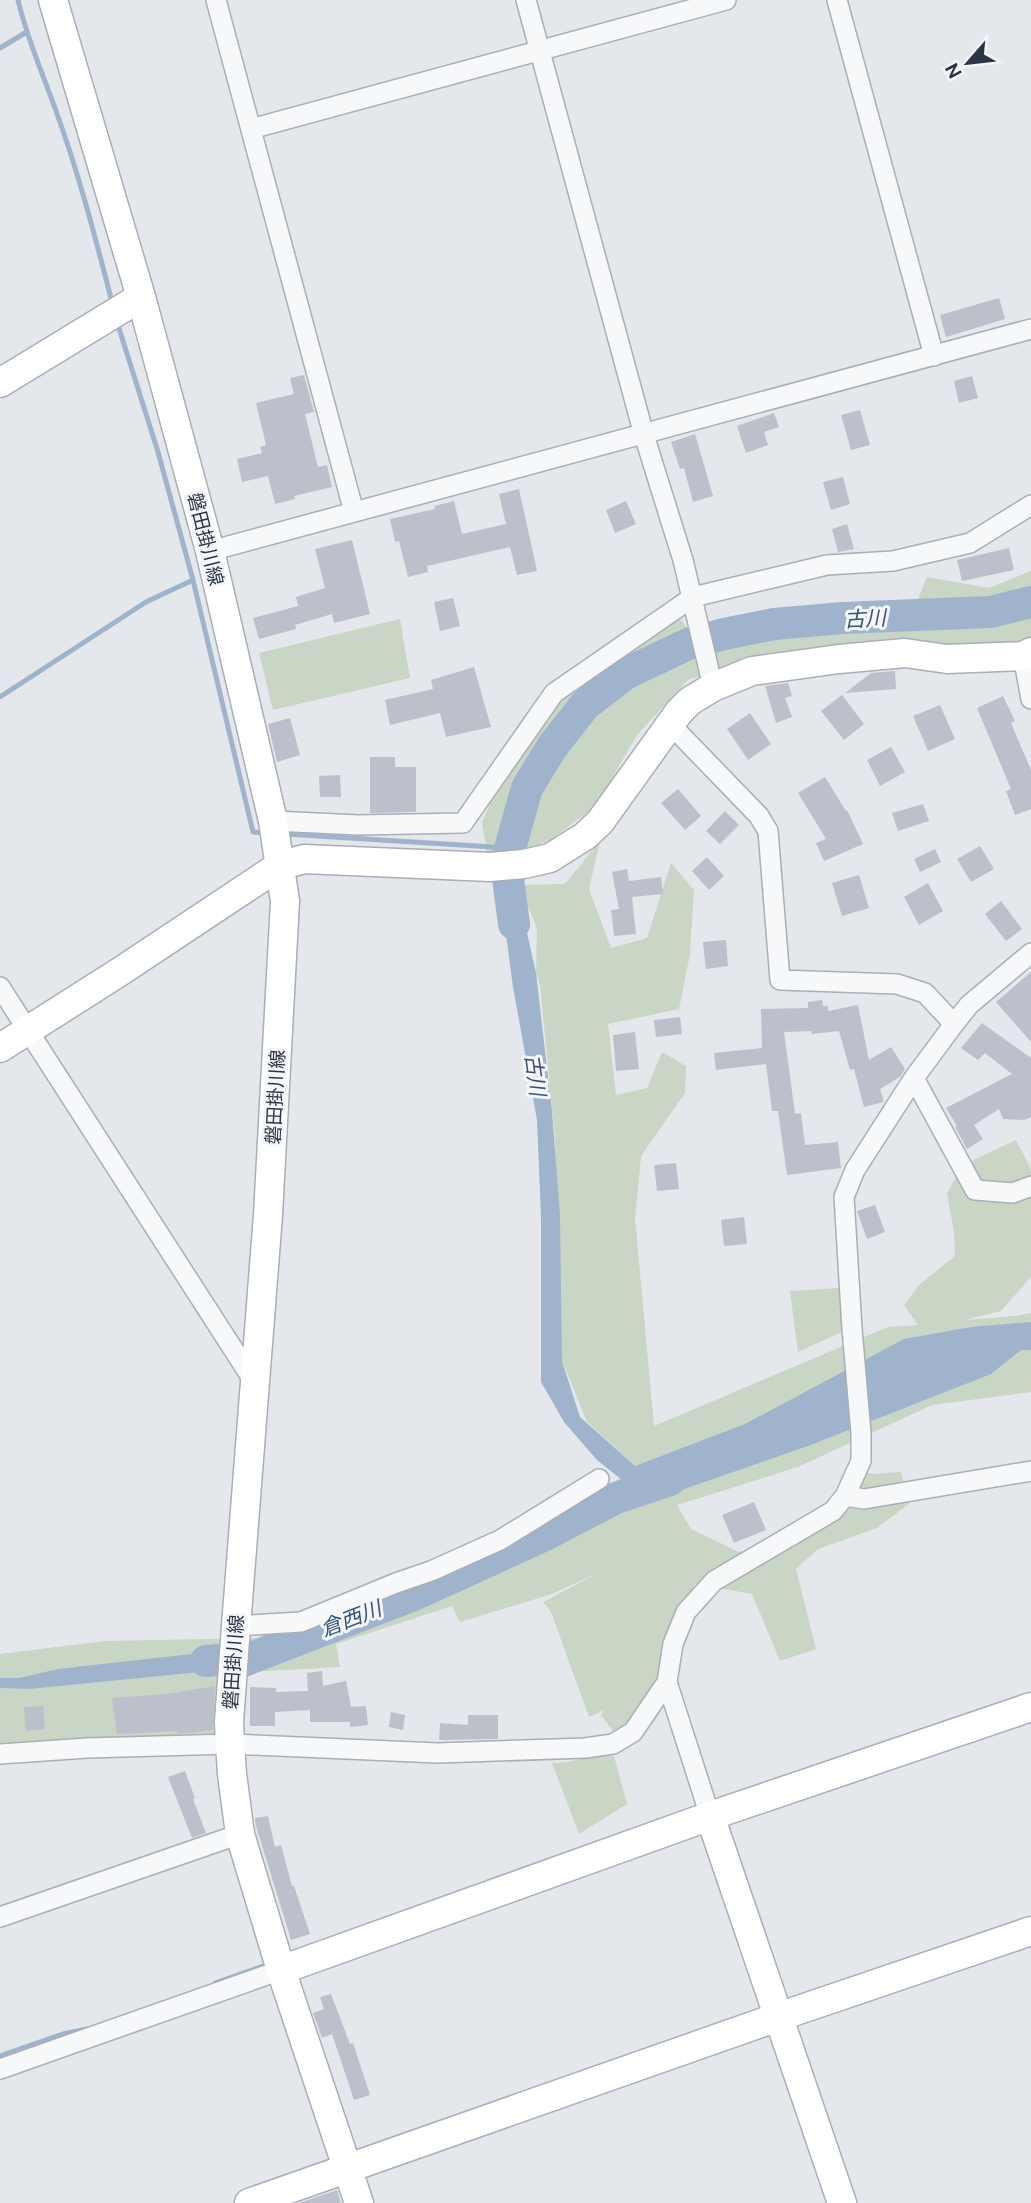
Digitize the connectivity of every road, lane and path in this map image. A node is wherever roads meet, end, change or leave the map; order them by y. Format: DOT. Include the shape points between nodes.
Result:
graph roads {
  1 [pos="53,0"];
  2 [pos="216,0"];
  3 [pos="526,0"];
  4 [pos="726,0"];
  5 [pos="837,0"];
  6 [pos="539,51"];
  7 [pos="251,129"];
  8 [pos="141,297"];
  9 [pos="1031,329"];
  10 [pos="934,356"];
  11 [pos="0,383"];
  12 [pos="644,435"];
  13 [pos="1031,505"];
  14 [pos="354,512"];
  15 [pos="210,551"];
  16 [pos="692,597"];
  17 [pos="1027,654"];
  18 [pos="711,682"];
  19 [pos="1031,699"];
  20 [pos="671,725"];
  21 [pos="273,821"];
  22 [pos="279,866"];
  23 [pos="1031,953"];
  24 [pos="0,987"];
  25 [pos="954,1024"];
  26 [pos="28,1031"];
  27 [pos="0,1048"];
  28 [pos="914,1078"];
  29 [pos="1031,1186"];
  30 [pos="255,1383"];
  31 [pos="1031,1471"];
  32 [pos="599,1479"];
  33 [pos="845,1496"];
  34 [pos="236,1626"];
  35 [pos="667,1682"];
  36 [pos="1031,1707"];
  37 [pos="230,1744"];
  38 [pos="0,1754"];
  39 [pos="710,1816"];
  40 [pos="240,1834"];
  41 [pos="0,1917"];
  42 [pos="1031,1931"];
  43 [pos="281,1970"];
  44 [pos="778,2017"];
  45 [pos="0,2069"];
  46 [pos="347,2169"];
  47 [pos="249,2203"];
  48 [pos="359,2203"];
  49 [pos="842,2203"];
  1 -- 8 [label="street, 磐田掛川線"];
  2 -- 7 [label="street"];
  3 -- 6 [label="street"];
  4 -- 6 [label="street"];
  5 -- 10 [label="street"];
  6 -- 7 [label="street"];
  6 -- 12 [label="street"];
  7 -- 14 [label="street"];
  8 -- 11 [label="street"];
  8 -- 15 [label="street, 磐田掛川線"];
  9 -- 10 [label="street"];
  10 -- 12 [label="street"];
  12 -- 14 [label="street"];
  12 -- 16 [label="street"];
  13 -- 16 [label="street" via="970,543 893,561 827,565"];
  14 -- 15 [label="street"];
  15 -- 21 [label="street, 磐田掛川線"];
  16 -- 18 [label="street"];
  16 -- 21 [label="street" via="554,693 463,823"];
  17 -- 18 [label="street" via="947,659 905,653 752,671"];
  17 -- 19 [label="street"];
  18 -- 20 [label="street"];
  20 -- 22 [label="street" via="600,822 550,858 491,867 304,859"];
  20 -- 25 [label="street" via="768,831 780,980 897,984 925,993"];
  21 -- 22 [label="street, 磐田掛川線"];
  22 -- 26 [label="street"];
  22 -- 30 [label="street, 磐田掛川線" via="285,901 279,1041"];
  23 -- 25 [label="street" via="969,1005"];
  24 -- 26 [label="street"];
  25 -- 28 [label="street"];
  26 -- 27 [label="street"];
  26 -- 30 [label="street"];
  28 -- 29 [label="street" via="975,1190 1013,1193"];
  28 -- 33 [label="street" via="855,1170 844,1196 861,1433 861,1461"];
  30 -- 34 [label="street, 磐田掛川線"];
  31 -- 33 [label="street" via="864,1499"];
  32 -- 34 [label="street" via="500,1540 431,1571 301,1622"];
  33 -- 35 [label="street" via="833,1511 714,1581 686,1612 673,1644"];
  34 -- 37 [label="street, 磐田掛川線"];
  35 -- 37 [label="street" via="633,1732 613,1744 585,1748 438,1753"];
  35 -- 39 [label="street"];
  36 -- 39 [label="street"];
  37 -- 38 [label="street"];
  37 -- 40 [label="street, 磐田掛川線"];
  39 -- 43 [label="street"];
  39 -- 44 [label="street"];
  40 -- 41 [label="street"];
  40 -- 43 [label="street, 磐田掛川線"];
  42 -- 44 [label="street"];
  43 -- 45 [label="street"];
  43 -- 46 [label="street, 磐田掛川線"];
  44 -- 46 [label="street"];
  44 -- 49 [label="street"];
  46 -- 47 [label="street"];
  46 -- 48 [label="street, 磐田掛川線"];
}
